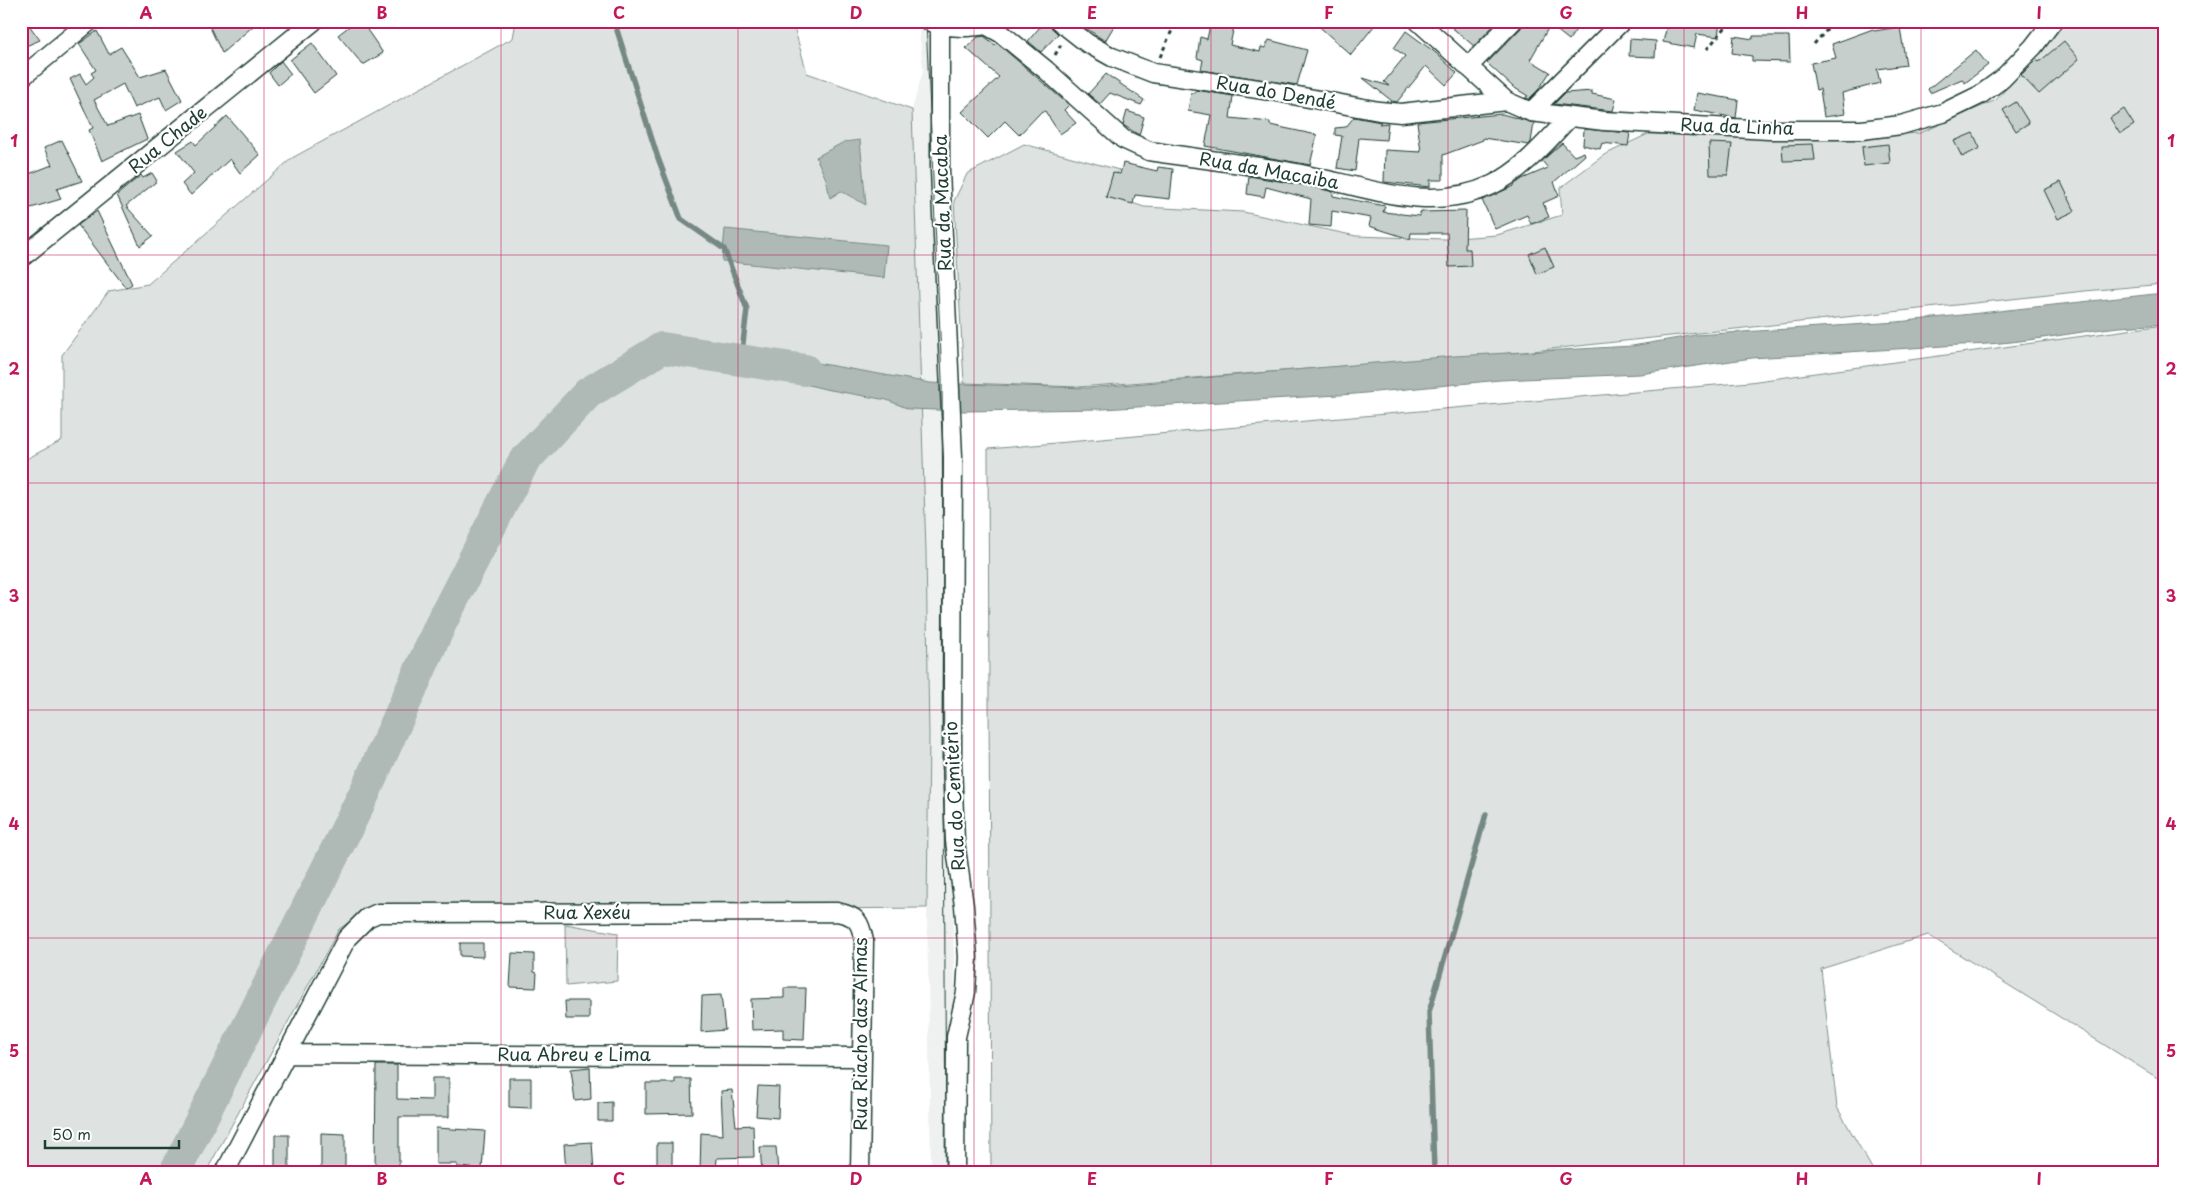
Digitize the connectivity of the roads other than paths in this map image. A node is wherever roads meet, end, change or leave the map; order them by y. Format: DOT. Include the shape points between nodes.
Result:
graph roads {
  1 [pos="90,21"];
  2 [pos="314,21"];
  3 [pos="1418,21"];
  4 [pos="1513,21"];
  5 [pos="1622,21"];
  6 [pos="2053,21"];
  7 [pos="934,23"];
  8 [pos="986,23"];
  9 [pos="1064,26"];
  10 [pos="1468,67"];
  11 [pos="21,78"];
  12 [pos="1506,101"];
  13 [pos="1531,112"];
  14 [pos="1569,118"];
  15 [pos="21,258"];
  16 [pos="952,419"];
  17 [pos="837,912"];
  18 [pos="286,1054"];
  19 [pos="862,1056"];
  20 [pos="225,1172"];
  21 [pos="860,1172"];
  22 [pos="954,1172"];
  1 -- 11 [label="street"];
  2 -- 15 [label="street, Rua Chade"];
  3 -- 10 [label="street, Rua da Linha"];
  4 -- 10 [label="street"];
  5 -- 13 [label="street"];
  6 -- 14 [label="street, Rua da Linha" via="2033,48 2002,80 1980,95 1943,112 1901,125 1862,130 1768,130"];
  7 -- 8 [label="street" via="962,28"];
  7 -- 16 [label="street, Rua da Macaba"];
  8 -- 14 [label="street, Rua da Macaiba" via="1046,70 1123,139 1148,151 1294,172 1420,199 1470,193 1492,185 1534,154"];
  9 -- 12 [label="street, Rua do Dendé" via="1112,56 1153,74 1402,113"];
  10 -- 12 [label="street, Rua da Linha"];
  12 -- 13 [label="street, Rua da Linha"];
  13 -- 14 [label="street, Rua da Linha"];
  16 -- 22 [label="street, Rua do Cemitério" via="952,762 956,842 968,957 966,992 956,1037"];
  17 -- 18 [label="street, Rua Xexéu" via="378,913 347,938"];
  17 -- 19 [label="street, Rua Riacho das Almas" via="851,915 858,921 864,941"];
  18 -- 19 [label="street, Rua Abreu e Lima"];
  18 -- 20 [label="street, Rua Xexéu"];
  19 -- 21 [label="street, Rua Riacho das Almas"];
}
